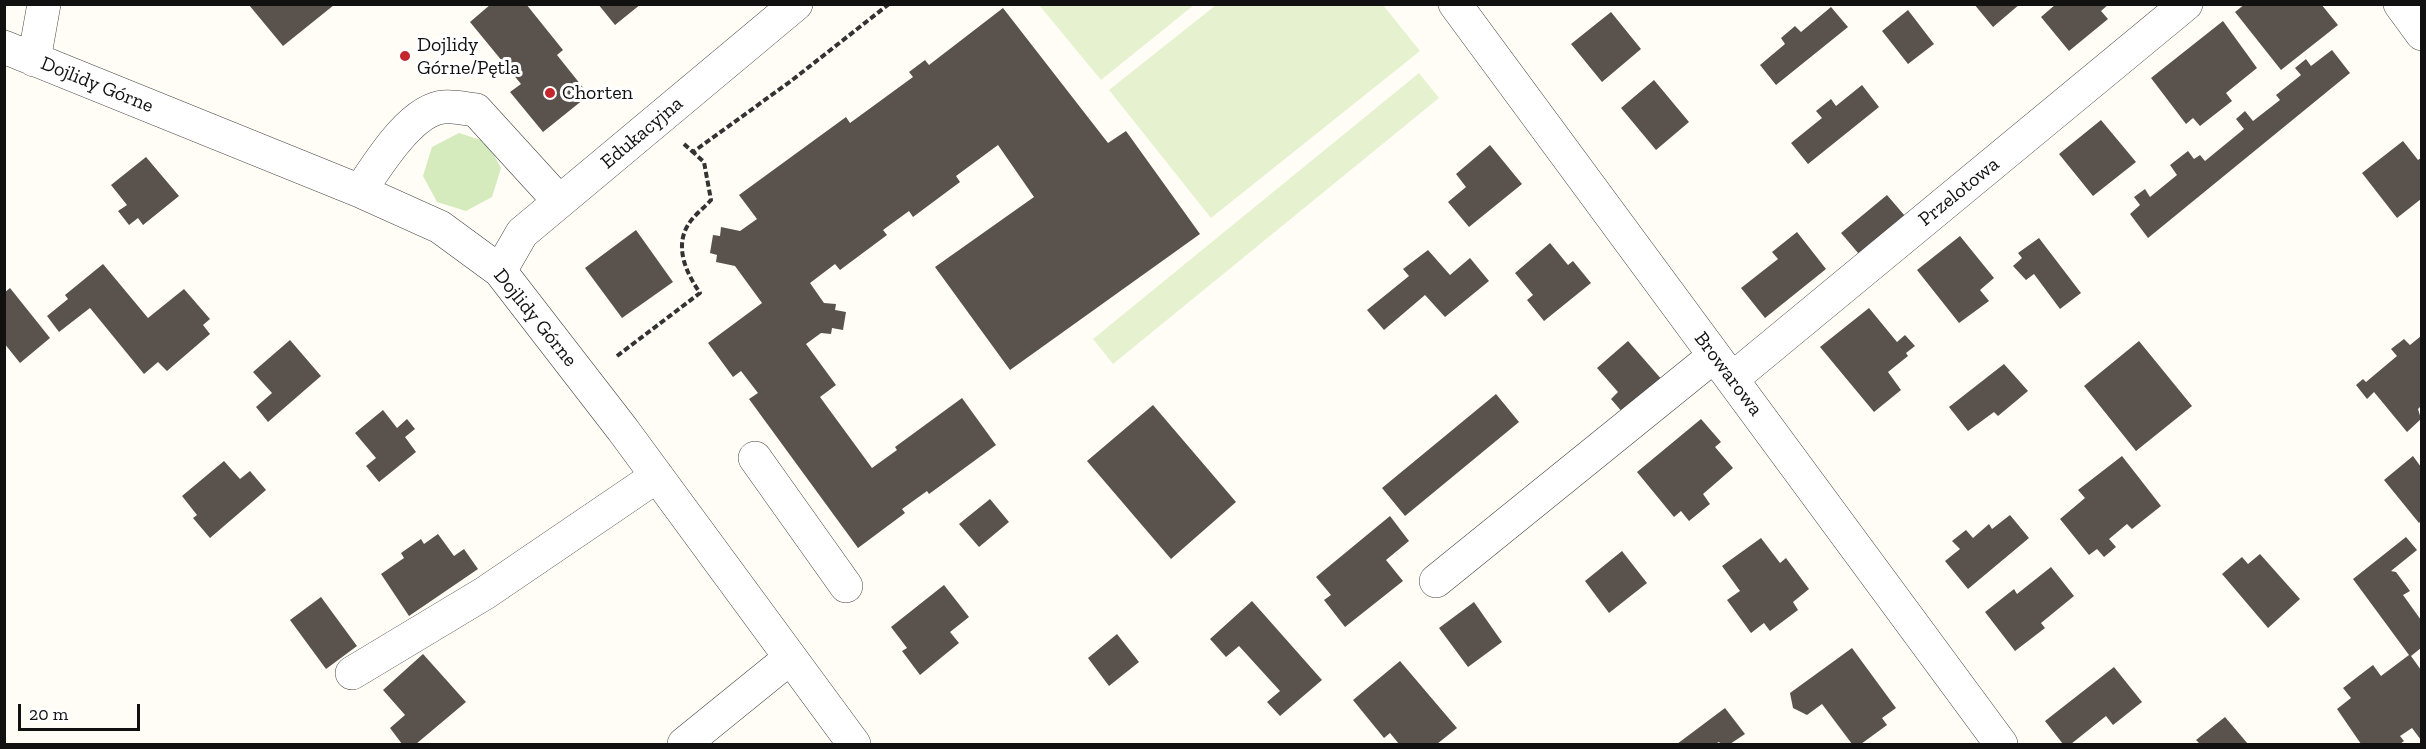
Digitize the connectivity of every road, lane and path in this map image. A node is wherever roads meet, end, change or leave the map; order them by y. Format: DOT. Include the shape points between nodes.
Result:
graph roads {
  1 [pos="44,4"];
  2 [pos="796,4"];
  3 [pos="889,4"];
  4 [pos="1455,4"];
  5 [pos="2186,4"];
  6 [pos="2400,4"];
  7 [pos="2421,34"];
  8 [pos="4,47"];
  9 [pos="34,60"];
  10 [pos="680,141"];
  11 [pos="693,152"];
  12 [pos="360,191"];
  13 [pos="559,201"];
  14 [pos="500,271"];
  15 [pos="617,356"];
  16 [pos="1723,368"];
  17 [pos="755,458"];
  18 [pos="657,477"];
  19 [pos="1436,581"];
  20 [pos="846,586"];
  21 [pos="790,658"];
  22 [pos="352,673"];
  23 [pos="684,744"];
  24 [pos="854,744"];
  25 [pos="2001,744"];
  1 -- 9 [label="street"];
  2 -- 13 [label="street, Edukacyjna"];
  3 -- 11 [label="path"];
  4 -- 16 [label="street, Browarowa"];
  5 -- 16 [label="street, Przelotowa"];
  6 -- 7 [label="street"];
  8 -- 9 [label="street, Dojlidy Górne"];
  9 -- 12 [label="street, Dojlidy Górne"];
  10 -- 11 [label="path"];
  11 -- 15 [label="path" via="704,162 711,200 688,226 681,248 688,275 700,293"];
  12 -- 13 [label="street" via="397,137 419,118 442,106 476,110"];
  12 -- 14 [label="street, Dojlidy Górne" via="440,227"];
  13 -- 14 [label="street, Edukacyjna" via="522,233"];
  14 -- 18 [label="street, Dojlidy Górne"];
  16 -- 19 [label="street, Przelotowa"];
  16 -- 25 [label="street, Browarowa"];
  17 -- 20 [label="street"];
  18 -- 21 [label="street, Dojlidy Górne"];
  18 -- 22 [label="street" via="485,593"];
  21 -- 23 [label="street"];
  21 -- 24 [label="street, Dojlidy Górne"];
}
